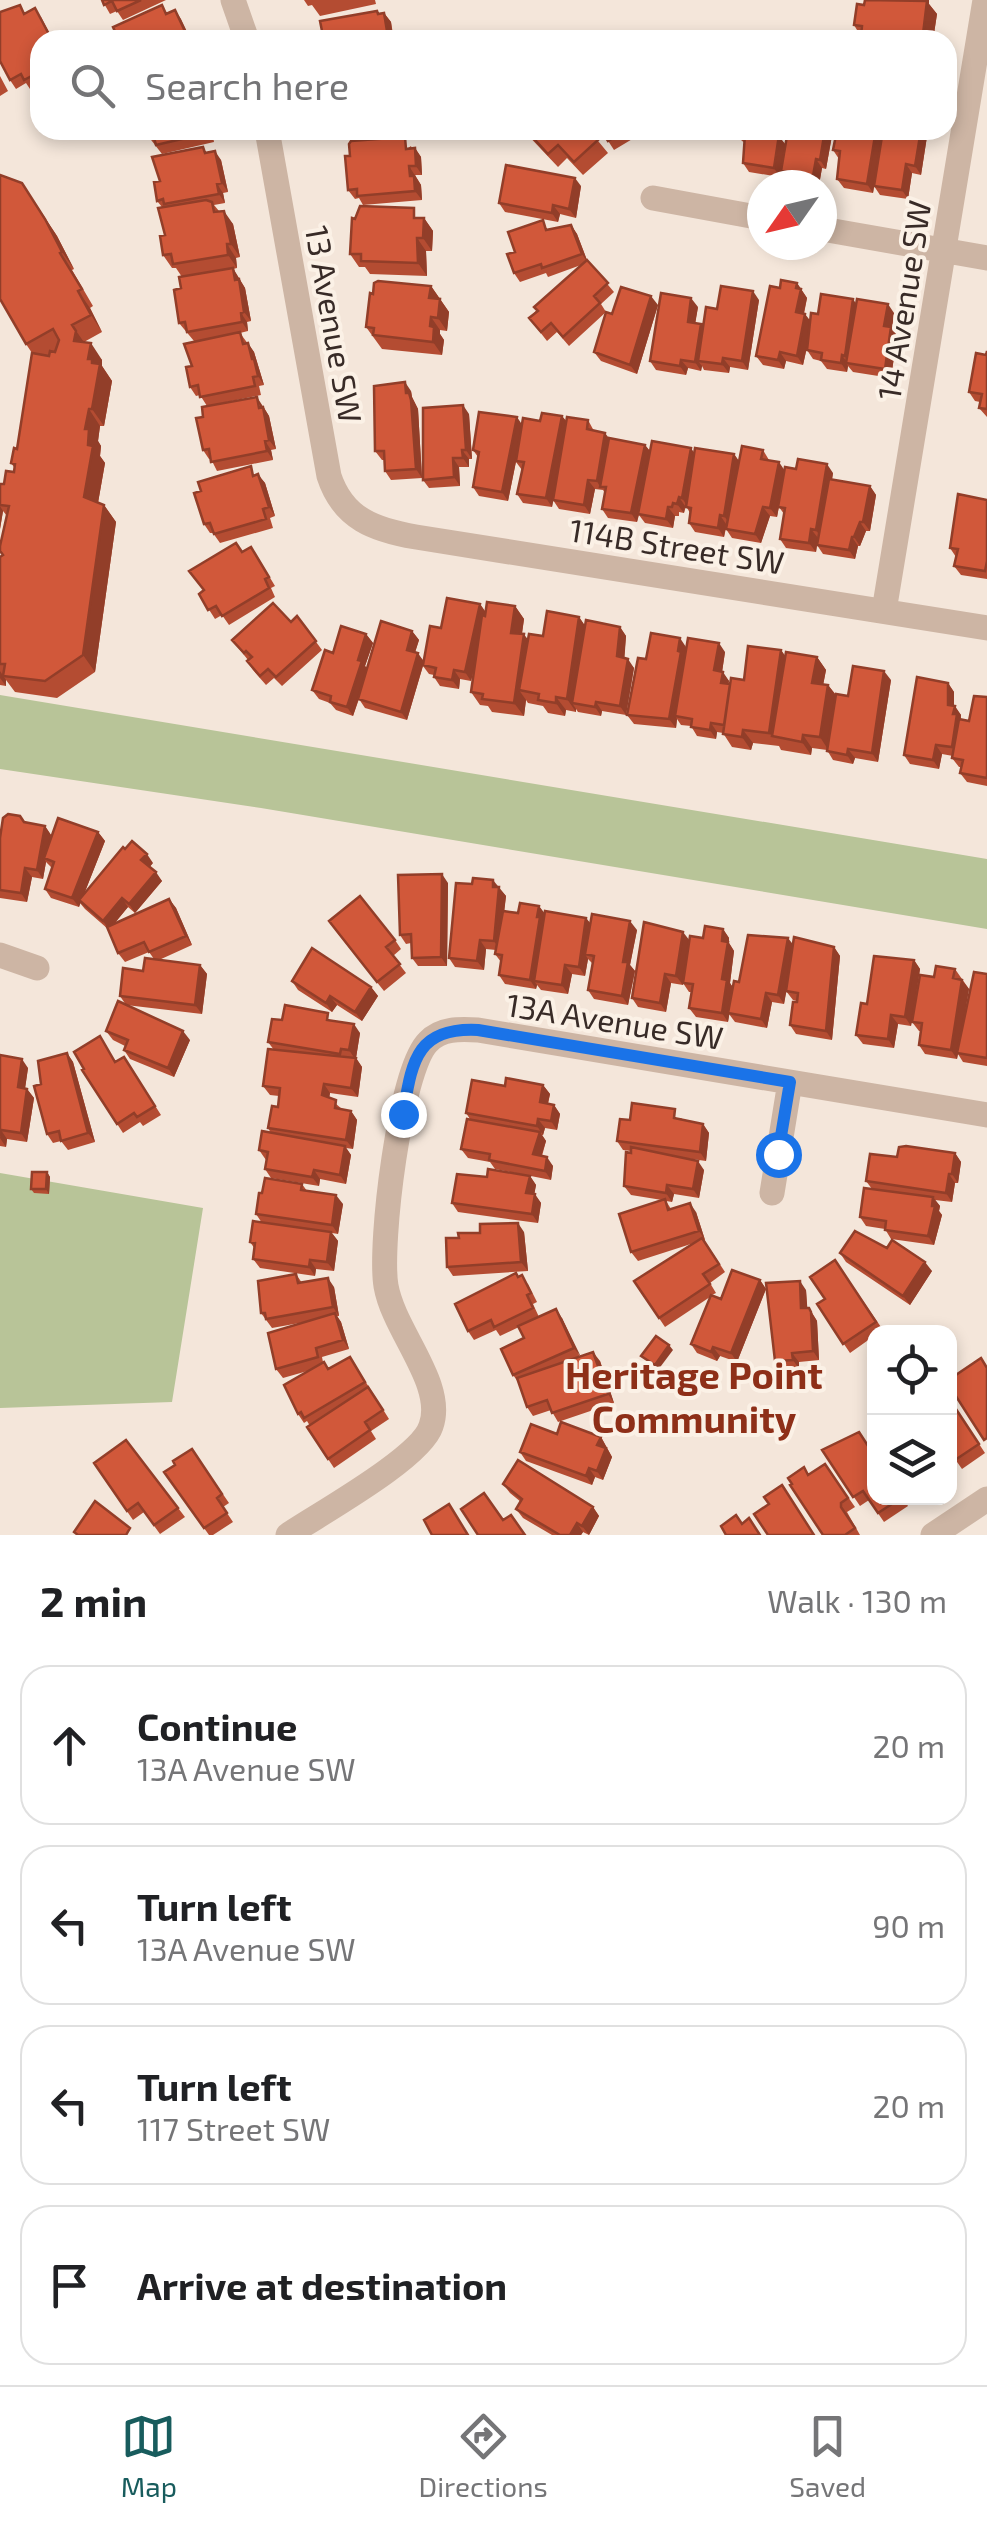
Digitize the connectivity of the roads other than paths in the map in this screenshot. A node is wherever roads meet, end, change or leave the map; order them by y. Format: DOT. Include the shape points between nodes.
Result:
graph roads {
  1 [pos="233,0"];
  2 [pos="985,0"];
  3 [pos="243,30"];
  4 [pos="269,140"];
  5 [pos="653,198"];
  6 [pos="747,215"];
  7 [pos="837,232"];
  8 [pos="944,251"];
  9 [pos="987,258"];
  10 [pos="358,520"];
  11 [pos="884,610"];
  12 [pos="987,628"];
  13 [pos="0,955"];
  14 [pos="37,968"];
  15 [pos="790,1082"];
  16 [pos="987,1115"];
  17 [pos="772,1193"];
  18 [pos="987,1499"];
  19 [pos="288,1535"];
  20 [pos="933,1535"];
  1 -- 3 [label="street"];
  2 -- 8 [label="street, 14 Avenue SW"];
  4 -- 10 [label="street, 13 Avenue SW" via="329,476"];
  5 -- 6 [label="street"];
  7 -- 8 [label="street"];
  8 -- 9 [label="street"];
  8 -- 11 [label="street, 14 Avenue SW"];
  10 -- 11 [label="street, 114B Street SW" via="416,537"];
  11 -- 12 [label="street, 114B Street SW"];
  13 -- 14 [label="street"];
  15 -- 16 [label="street, 13A Avenue SW"];
  15 -- 17 [label="street"];
  15 -- 19 [label="street, 13A Avenue SW" via="478,1030 431,1038 410,1076 384,1228 392,1311 432,1389 430,1432 411,1454"];
  18 -- 20 [label="street"];
}
